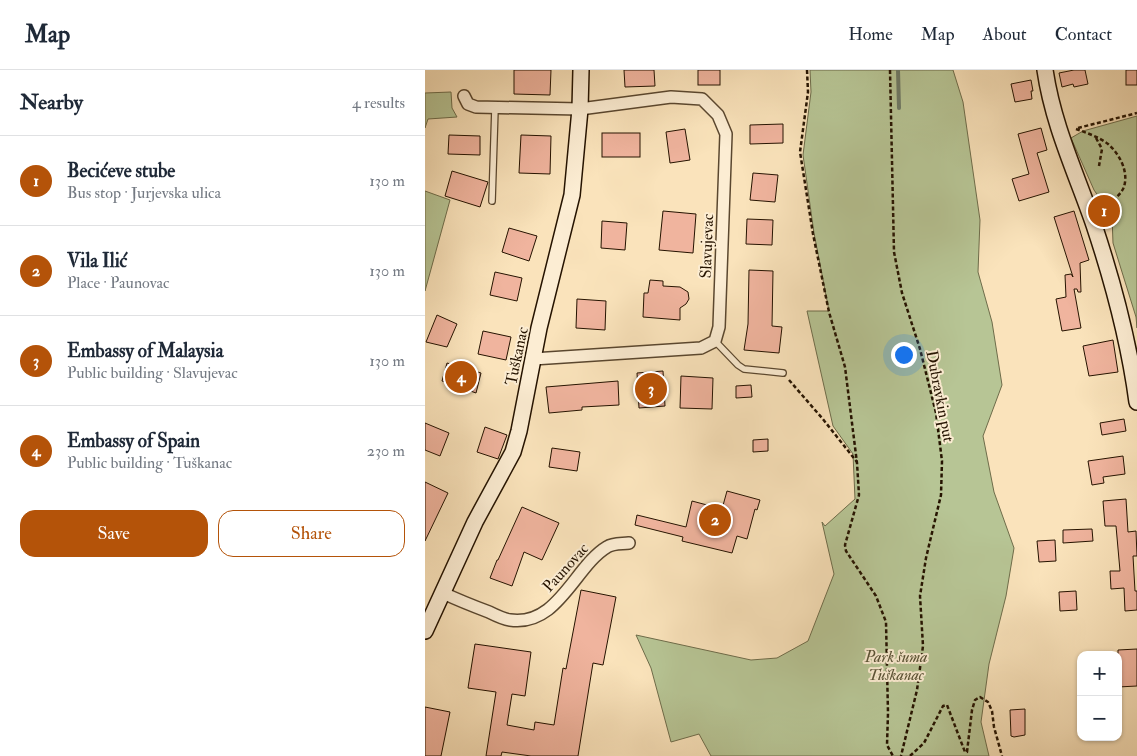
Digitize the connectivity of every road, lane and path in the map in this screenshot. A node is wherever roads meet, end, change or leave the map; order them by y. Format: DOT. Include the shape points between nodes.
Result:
graph roads {
  1 [pos="581,70"];
  2 [pos="807,70"];
  3 [pos="890,70"];
  4 [pos="1045,70"];
  5 [pos="464,96"];
  6 [pos="495,108"];
  7 [pos="580,109"];
  8 [pos="1137,113"];
  9 [pos="1076,129"];
  10 [pos="1070,130"];
  11 [pos="1095,137"];
  12 [pos="1099,166"];
  13 [pos="492,201"];
  14 [pos="1102,208"];
  15 [pos="715,341"];
  16 [pos="533,359"];
  17 [pos="783,373"];
  18 [pos="1137,402"];
  19 [pos="857,463"];
  20 [pos="629,543"];
  21 [pos="443,593"];
  22 [pos="425,631"];
  23 [pos="893,756"];
  24 [pos="901,756"];
  25 [pos="910,756"];
  26 [pos="1001,756"];
  1 -- 7 [label="street, Tuškanac"];
  2 -- 19 [label="path" via="808,92 800,152 829,312 845,366"];
  3 -- 24 [label="path, Dubravkin put" via="894,252 902,293 936,413 942,461 941,495 920,596 923,646"];
  4 -- 18 [label="street" via="1059,132 1094,227 1121,319"];
  5 -- 6 [label="street, Slavujevac" via="468,104"];
  6 -- 7 [label="street, Slavujevac"];
  6 -- 13 [label="lane"];
  7 -- 15 [label="street, Slavujevac" via="671,97 702,98 718,115 726,134 719,327"];
  7 -- 16 [label="street, Tuškanac" via="572,195"];
  8 -- 9 [label="path"];
  9 -- 10 [label="path"];
  9 -- 11 [label="path"];
  11 -- 12 [label="path" via="1102,149"];
  11 -- 14 [label="path" via="1109,145 1122,164 1126,178 1123,190"];
  15 -- 16 [label="street" via="701,348"];
  15 -- 17 [label="lane" via="744,369"];
  16 -- 21 [label="street, Tuškanac" via="513,452 475,522"];
  17 -- 19 [label="path"];
  19 -- 23 [label="path" via="859,495 845,544 846,551 876,596 886,622 887,745"];
  20 -- 21 [label="street, Paunovac" via="606,547 561,598 529,618 511,620"];
  21 -- 22 [label="street, Tuškanac"];
  25 -- 26 [label="path" via="924,742 943,706 947,705 967,752 972,710 975,700 980,697 988,702 992,711"];
}
